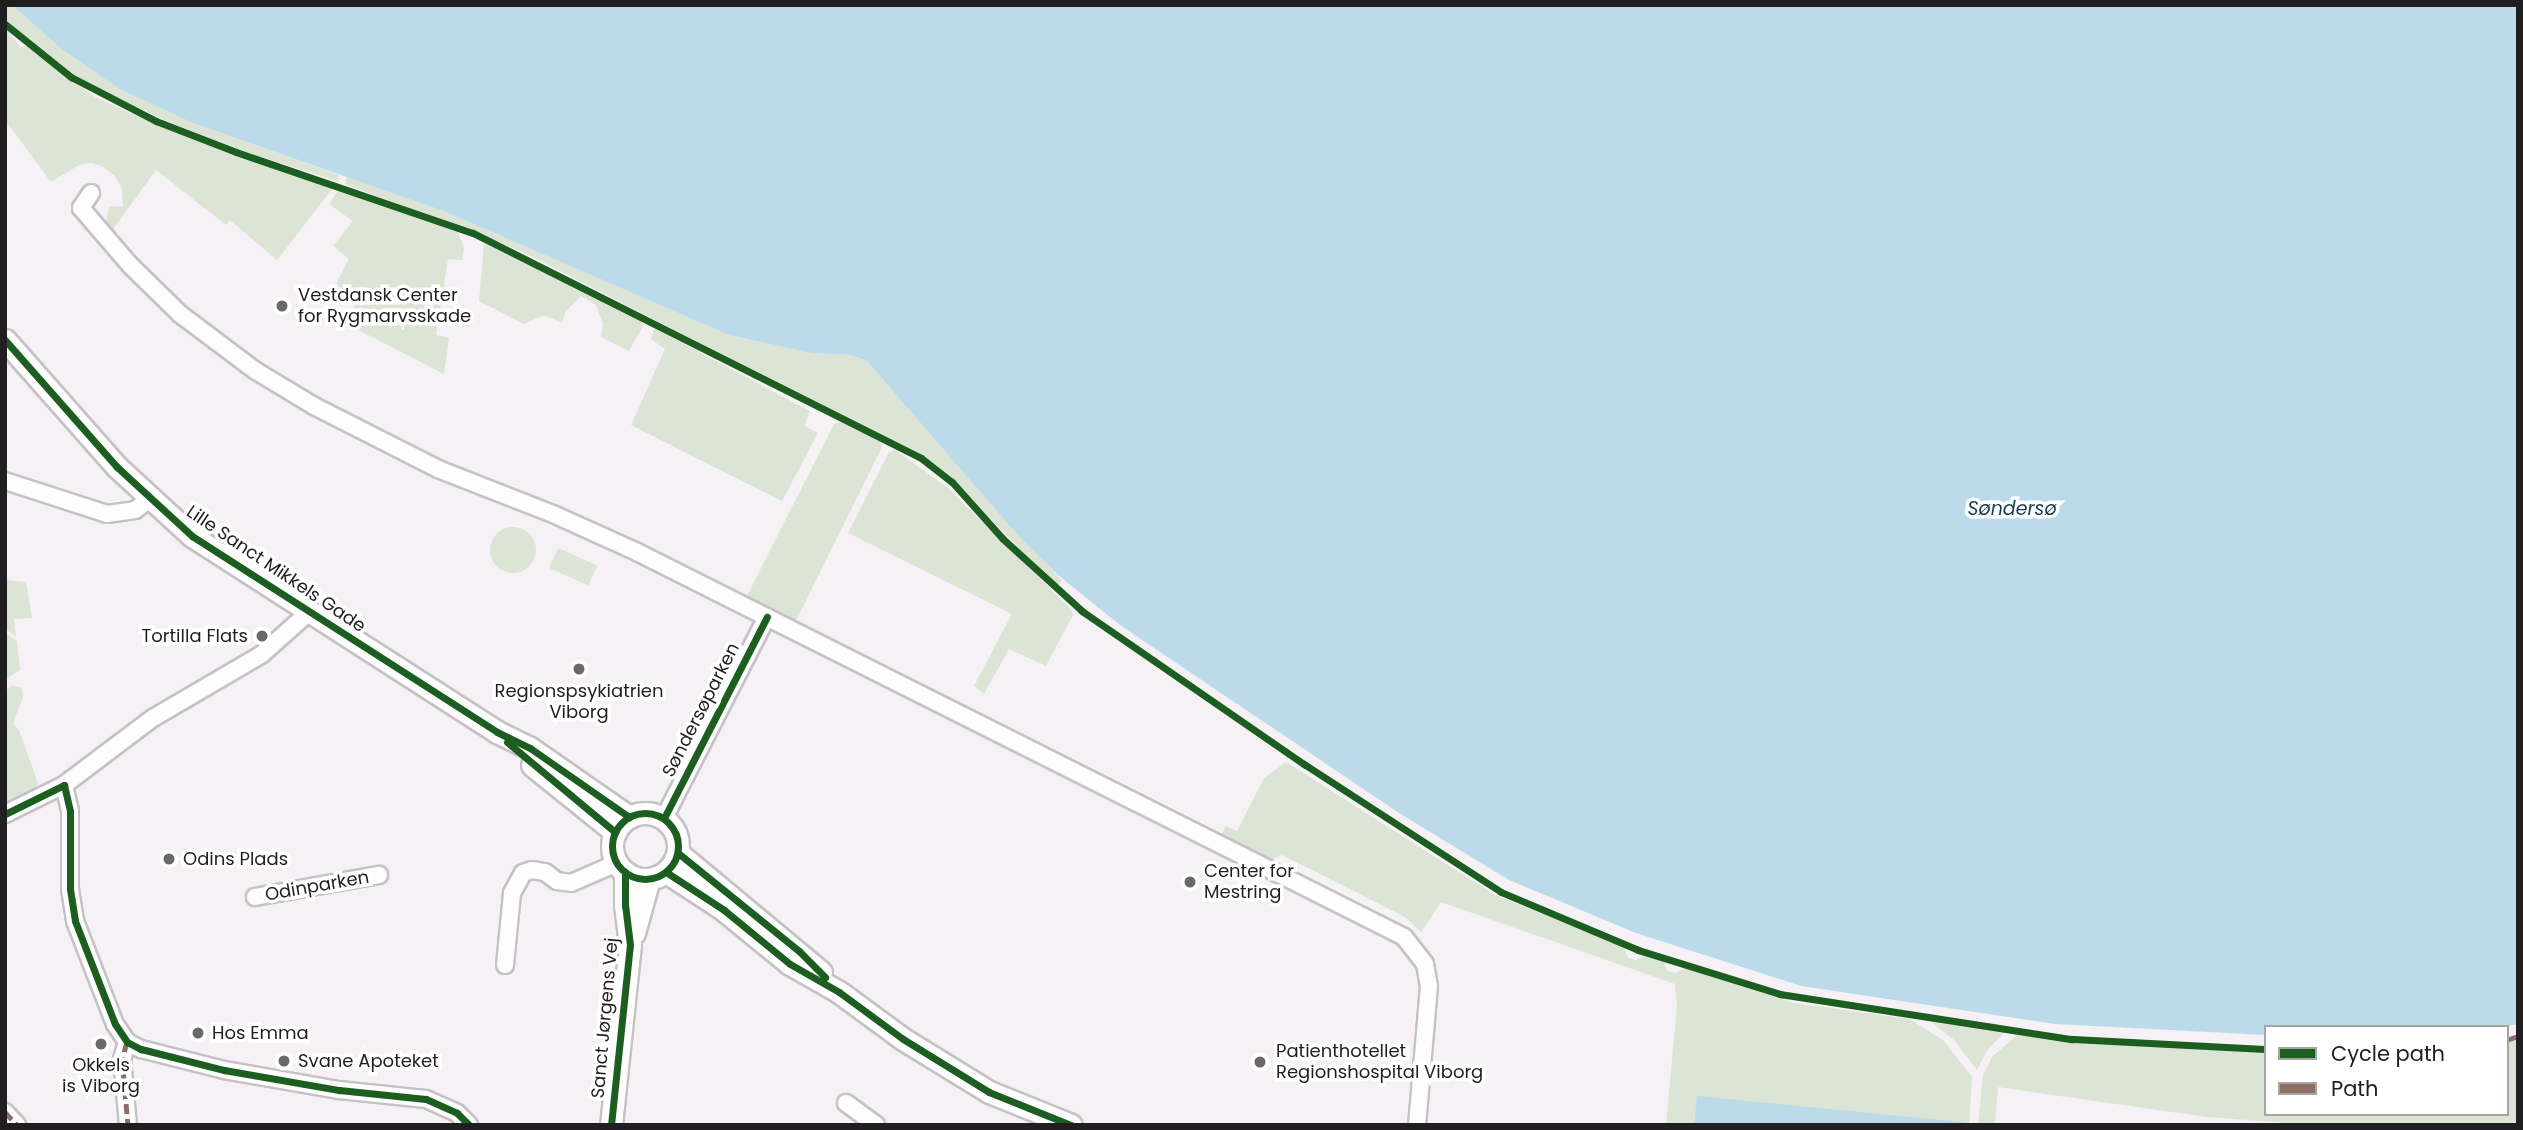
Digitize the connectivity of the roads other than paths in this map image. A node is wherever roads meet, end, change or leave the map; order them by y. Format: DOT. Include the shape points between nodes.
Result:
graph roads {
  1 [pos="91,193"];
  2 [pos="5,340"];
  3 [pos="5,481"];
  4 [pos="150,499"];
  5 [pos="308,613"];
  6 [pos="767,617"];
  7 [pos="64,785"];
  8 [pos="5,814"];
  9 [pos="664,818"];
  10 [pos="622,824"];
  11 [pos="678,853"];
  12 [pos="621,867"];
  13 [pos="379,875"];
  14 [pos="657,876"];
  15 [pos="255,897"];
  16 [pos="630,945"];
  17 [pos="505,965"];
  18 [pos="839,992"];
  19 [pos="127,1042"];
  20 [pos="846,1103"];
  21 [pos="5,1112"];
  22 [pos="874,1124"];
  23 [pos="18,1125"];
  24 [pos="128,1125"];
  25 [pos="469,1125"];
  26 [pos="611,1125"];
  27 [pos="1071,1125"];
  28 [pos="1417,1125"];
  1 -- 6 [label="street" via="81,208 130,265 180,314 256,371 438,469 601,536"];
  2 -- 4 [label="main road, Lille Sanct Mikkels Gade"];
  3 -- 4 [label="street" via="107,514 135,510"];
  4 -- 5 [label="main road, Lille Sanct Mikkels Gade" via="192,536"];
  5 -- 7 [label="street" via="261,655 153,718"];
  5 -- 10 [label="main road, Lille Sanct Mikkels Gade" via="530,748"];
  6 -- 9 [label="street, Søndersøparken"];
  6 -- 28 [label="street" via="1404,937 1425,964 1429,986"];
  7 -- 8 [label="street"];
  7 -- 19 [label="street" via="70,811 70,889 75,921 115,1024"];
  9 -- 10 [label="main road" via="643,813"];
  9 -- 11 [label="main road" via="676,833"];
  10 -- 12 [label="main road" via="612,842"];
  11 -- 14 [label="main road"];
  11 -- 18 [label="main road" via="800,951"];
  12 -- 14 [label="main road"];
  12 -- 16 [label="main road, Sanct Jørgens Vej"];
  12 -- 17 [label="street" via="571,883 557,881 545,872 523,873 512,893"];
  13 -- 15 [label="street, Odinparken"];
  14 -- 16 [label="main road, Sanct Jørgens Vej"];
  14 -- 18 [label="main road" via="724,910 790,964"];
  16 -- 26 [label="main road, Sanct Jørgens Vej"];
  18 -- 27 [label="main road" via="903,1040 989,1092"];
  19 -- 24 [label="street" via="122,1059"];
  19 -- 25 [label="street" via="215,1068 426,1100 457,1113"];
  20 -- 22 [label="street"];
  21 -- 23 [label="street"];
}
